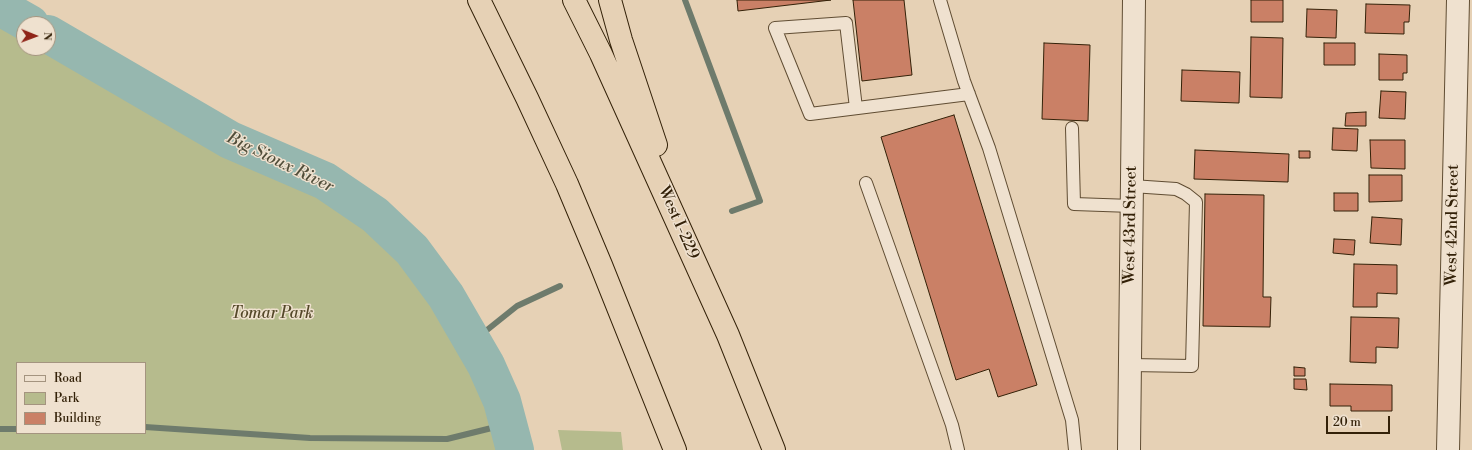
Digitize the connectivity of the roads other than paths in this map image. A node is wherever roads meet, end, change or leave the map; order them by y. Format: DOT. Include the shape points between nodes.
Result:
graph roads {
  1 [pos="473,0"];
  2 [pos="479,0"];
  3 [pos="574,0"];
  4 [pos="610,0"];
  5 [pos="940,0"];
  6 [pos="1134,0"];
  7 [pos="1458,0"];
  8 [pos="969,94"];
  9 [pos="527,98"];
  10 [pos="856,108"];
  11 [pos="1072,128"];
  12 [pos="866,183"];
  13 [pos="1132,196"];
  14 [pos="728,335"];
  15 [pos="1130,365"];
  16 [pos="675,450"];
  17 [pos="774,450"];
  18 [pos="958,450"];
  19 [pos="1075,450"];
  20 [pos="1129,450"];
  21 [pos="1448,450"];
  1 -- 9 [label="highway"];
  2 -- 9 [label="highway"];
  3 -- 14 [label="highway, West I-229"];
  4 -- 14 [label="highway" via="646,117"];
  5 -- 8 [label="lane"];
  6 -- 13 [label="street, West 43rd Street"];
  7 -- 21 [label="street, West 42nd Street"];
  8 -- 10 [label="lane"];
  8 -- 19 [label="lane" via="989,148 1070,412"];
  9 -- 16 [label="highway" via="567,184"];
  10 -- 10 [label="lane" via="810,114 775,28 846,23"];
  11 -- 13 [label="lane" via="1074,204"];
  12 -- 18 [label="lane" via="952,425"];
  13 -- 15 [label="street, West 43rd Street"];
  13 -- 15 [label="lane" via="1176,189 1196,202 1192,366"];
  14 -- 17 [label="highway, West I-229"];
  15 -- 20 [label="street, West 43rd Street"];
}
